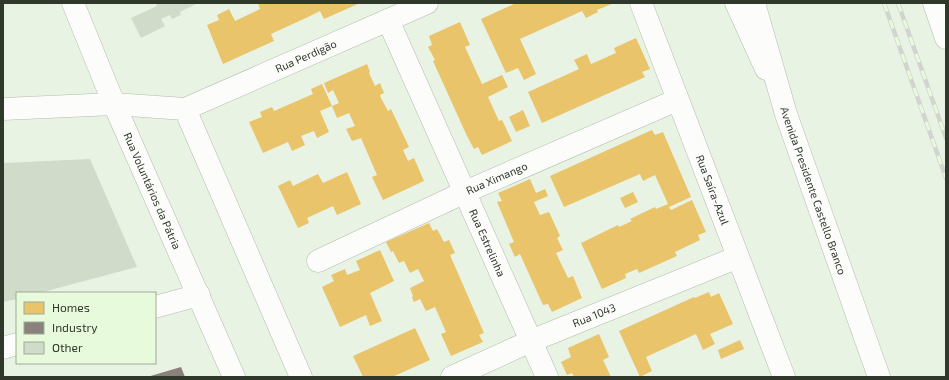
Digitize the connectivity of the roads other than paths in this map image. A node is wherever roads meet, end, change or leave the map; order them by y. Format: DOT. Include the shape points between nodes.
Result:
graph roads {
  1 [pos="72,3"];
  2 [pos="427,3"];
  3 [pos="641,3"];
  4 [pos="736,3"];
  5 [pos="754,3"];
  6 [pos="934,3"];
  7 [pos="388,20"];
  8 [pos="946,38"];
  9 [pos="677,100"];
  10 [pos="114,104"];
  11 [pos="3,109"];
  12 [pos="185,109"];
  13 [pos="786,114"];
  14 [pos="465,192"];
  15 [pos="738,257"];
  16 [pos="318,260"];
  17 [pos="199,295"];
  18 [pos="156,307"];
  19 [pos="531,341"];
  20 [pos="16,344"];
  21 [pos="3,348"];
  22 [pos="234,377"];
  23 [pos="301,377"];
  24 [pos="452,377"];
  25 [pos="547,377"];
  26 [pos="784,377"];
  27 [pos="879,377"];
  1 -- 10 [label="street, Rua Voluntários da Pátria"];
  2 -- 7 [label="street, Rua Perdigão"];
  3 -- 9 [label="street, Rua Saíra-Azul"];
  4 -- 13 [label="street"];
  5 -- 13 [label="street, Avenida Presidente Castello Branco"];
  6 -- 8 [label="street"];
  7 -- 12 [label="street, Rua Perdigão"];
  7 -- 14 [label="street, Rua Estrelinha"];
  9 -- 14 [label="street, Rua Ximango"];
  9 -- 15 [label="street, Rua Saíra-Azul"];
  10 -- 11 [label="street"];
  10 -- 12 [label="street"];
  10 -- 17 [label="street, Rua Voluntários da Pátria"];
  12 -- 23 [label="street"];
  13 -- 27 [label="street, Avenida Presidente Castello Branco"];
  14 -- 16 [label="street, Rua Ximango"];
  14 -- 19 [label="street, Rua Estrelinha"];
  15 -- 19 [label="street, Rua 1043"];
  15 -- 26 [label="street, Rua Saíra-Azul"];
  17 -- 18 [label="street"];
  17 -- 22 [label="street, Rua Voluntários da Pátria"];
  19 -- 24 [label="street, Rua 1043"];
  19 -- 25 [label="street, Rua Estrelinha"];
  20 -- 21 [label="street"];
}
